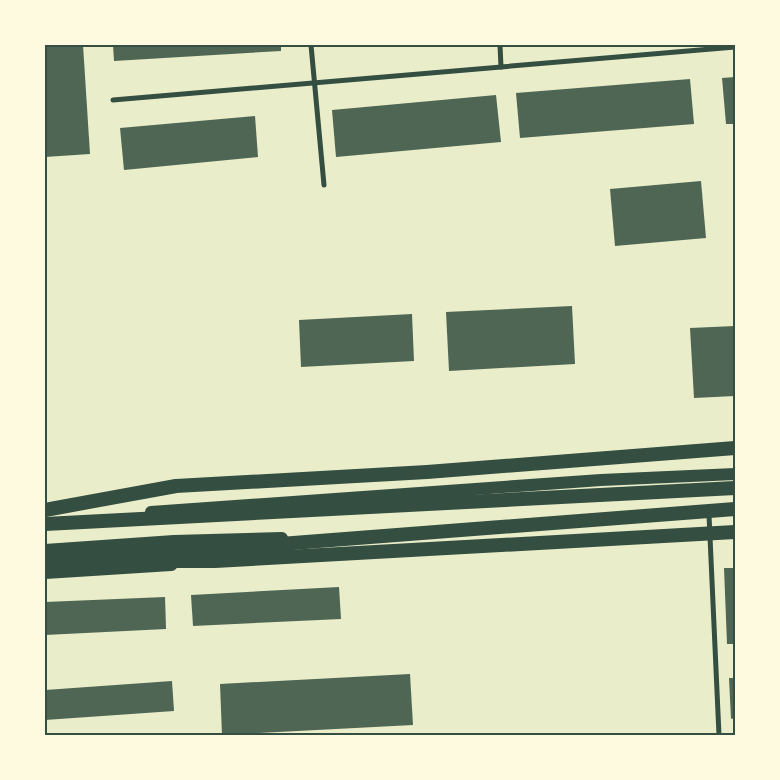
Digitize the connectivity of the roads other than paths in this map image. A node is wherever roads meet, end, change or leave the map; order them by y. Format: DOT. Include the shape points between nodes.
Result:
graph roads {
  1 [pos="311,45"];
  2 [pos="500,45"];
  3 [pos="735,46"];
  4 [pos="687,48"];
  5 [pos="501,67"];
  6 [pos="315,83"];
  7 [pos="113,100"];
  8 [pos="324,185"];
  9 [pos="735,448"];
  10 [pos="735,474"];
  11 [pos="735,488"];
  12 [pos="735,508"];
  13 [pos="45,510"];
  14 [pos="735,513"];
  15 [pos="709,515"];
  16 [pos="45,519"];
  17 [pos="45,524"];
  18 [pos="735,532"];
  19 [pos="45,550"];
  20 [pos="215,561"];
  21 [pos="45,563"];
  22 [pos="45,572"];
  23 [pos="719,735"];
  1 -- 6 [label="street"];
  2 -- 5 [label="street"];
  3 -- 4 [label="street"];
  4 -- 5 [label="street"];
  5 -- 6 [label="street"];
  6 -- 7 [label="street"];
  6 -- 8 [label="street"];
  9 -- 13 [label="highway" via="426,472 176,486"];
  10 -- 16 [label="main road"];
  11 -- 17 [label="highway"];
  12 -- 21 [label="highway"];
  14 -- 15 [label="main road"];
  15 -- 19 [label="main road" via="485,530 174,541"];
  15 -- 23 [label="street"];
  18 -- 20 [label="highway"];
  20 -- 21 [label="highway"];
  20 -- 22 [label="highway"];
}
